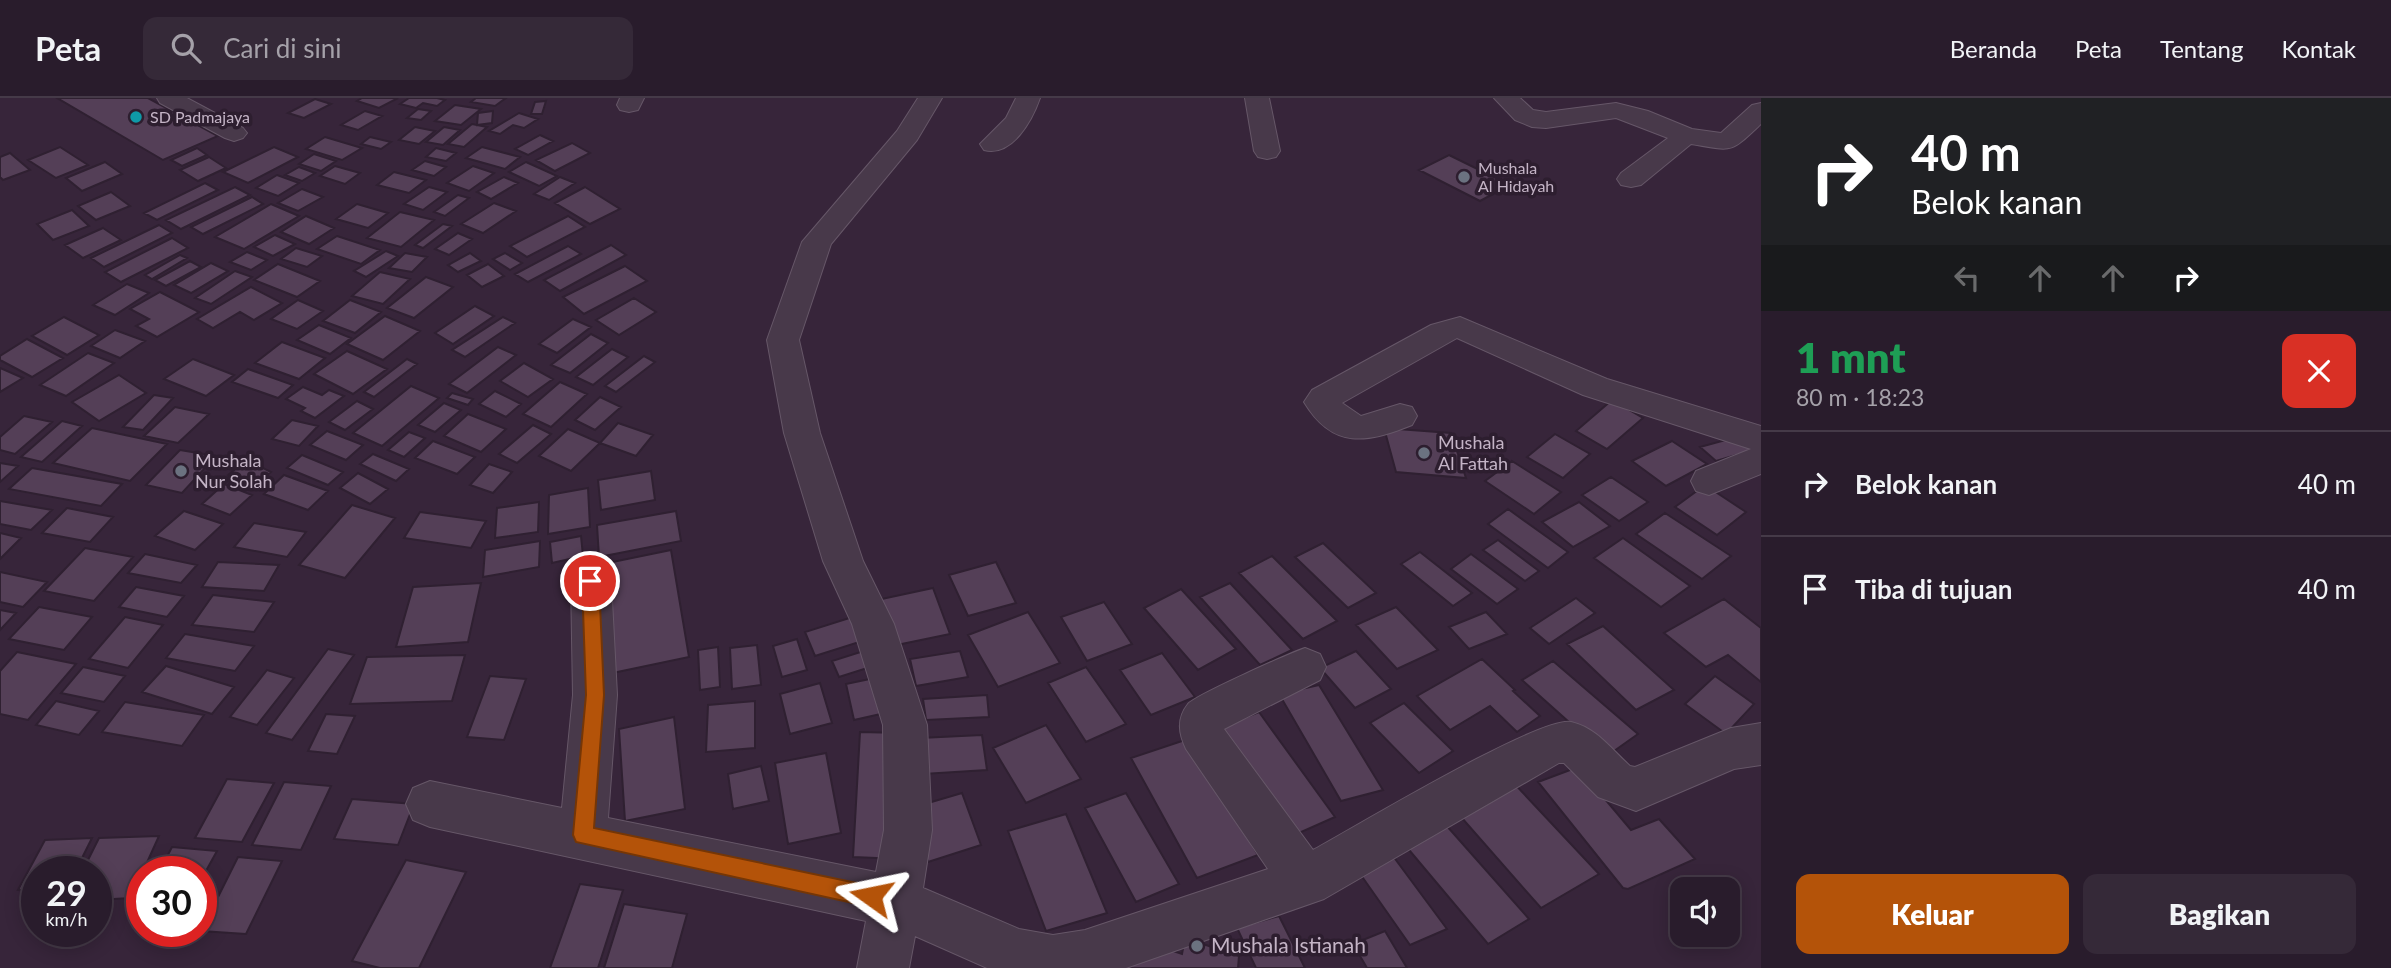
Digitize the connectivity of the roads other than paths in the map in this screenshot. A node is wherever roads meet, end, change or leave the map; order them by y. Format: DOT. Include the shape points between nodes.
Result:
graph roads {
  1 [pos="169,98"];
  2 [pos="930,98"];
  3 [pos="1028,98"];
  4 [pos="1257,98"];
  5 [pos="1506,98"];
  6 [pos="1756,121"];
  7 [pos="234,133"];
  8 [pos="1686,136"];
  9 [pos="993,144"];
  10 [pos="1267,150"];
  11 [pos="1631,179"];
  12 [pos="1400,415"];
  13 [pos="1761,439"];
  14 [pos="1761,460"];
  15 [pos="1709,481"];
  16 [pos="590,581"];
  17 [pos="1305,667"];
  18 [pos="1761,744"];
  19 [pos="430,804"];
  20 [pos="583,835"];
  21 [pos="1306,881"];
  22 [pos="895,908"];
  23 [pos="1086,962"];
  24 [pos="883,968"];
  1 -- 7 [label="street"];
  2 -- 22 [label="street" via="908,135 817,242 783,340 802,433 843,561 873,624 905,725 908,830"];
  3 -- 9 [label="street" via="1024,111"];
  4 -- 10 [label="street"];
  5 -- 8 [label="street" via="1532,119 1616,110"];
  6 -- 8 [label="street" via="1727,142"];
  8 -- 11 [label="street"];
  12 -- 13 [label="street" via="1357,429 1345,425 1321,402 1442,331 1460,327 1595,387"];
  14 -- 15 [label="street"];
  16 -- 20 [label="street" via="595,695"];
  17 -- 21 [label="street" via="1205,716 1200,728"];
  18 -- 21 [label="street" via="1731,749 1636,789 1625,789 1580,748 1561,742 1534,752"];
  19 -- 20 [label="street"];
  20 -- 22 [label="street"];
  21 -- 23 [label="street"];
  22 -- 23 [label="street" via="1018,955"];
  22 -- 24 [label="street"];
}
